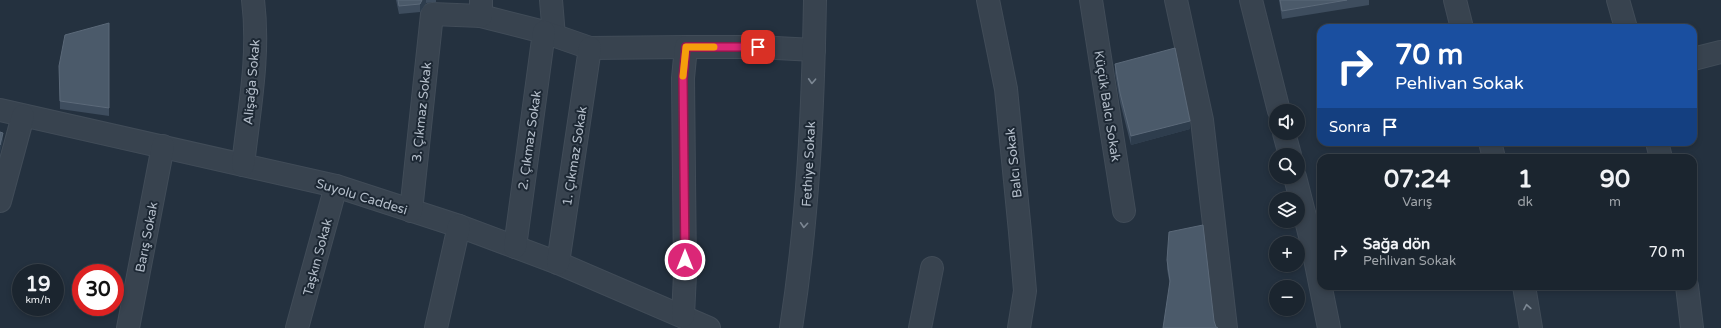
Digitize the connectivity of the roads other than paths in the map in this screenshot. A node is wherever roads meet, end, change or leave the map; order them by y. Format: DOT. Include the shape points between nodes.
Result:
graph roads {
  1 [pos="253,0"];
  2 [pos="551,0"];
  3 [pos="815,0"];
  4 [pos="988,0"];
  5 [pos="1091,0"];
  6 [pos="1176,0"];
  7 [pos="1251,0"];
  8 [pos="1455,0"];
  9 [pos="1618,0"];
  10 [pos="481,8"];
  11 [pos="1461,24"];
  12 [pos="1625,24"];
  13 [pos="549,34"];
  14 [pos="686,47"];
  15 [pos="590,48"];
  16 [pos="814,50"];
  17 [pos="1721,52"];
  18 [pos="1697,58"];
  19 [pos="1277,104"];
  20 [pos="0,110"];
  21 [pos="23,116"];
  22 [pos="163,146"];
  23 [pos="243,165"];
  24 [pos="1297,184"];
  25 [pos="336,186"];
  26 [pos="0,201"];
  27 [pos="411,211"];
  28 [pos="1124,211"];
  29 [pos="459,226"];
  30 [pos="515,247"];
  31 [pos="558,263"];
  32 [pos="932,268"];
  33 [pos="1317,269"];
  34 [pos="1321,290"];
  35 [pos="1525,290"];
  36 [pos="1687,290"];
  37 [pos="683,316"];
  38 [pos="128,328"];
  39 [pos="298,328"];
  40 [pos="436,328"];
  41 [pos="709,328"];
  42 [pos="791,328"];
  43 [pos="920,328"];
  44 [pos="1019,328"];
  45 [pos="1226,328"];
  46 [pos="1329,328"];
  47 [pos="1531,328"];
  48 [pos="1692,328"];
  1 -- 23 [label="street, Alişağa Sokak" via="256,23 254,67"];
  2 -- 13 [label="street, 2. Çıkmaz Sokak"];
  3 -- 16 [label="street, Fethiye Sokak"];
  4 -- 44 [label="street, Balcı Sokak" via="1006,88 1020,232 1025,291"];
  5 -- 28 [label="street, Küçük Balcı Sokak"];
  6 -- 45 [label="street" via="1202,120"];
  7 -- 19 [label="street"];
  8 -- 11 [label="street"];
  9 -- 12 [label="street"];
  10 -- 13 [label="street"];
  10 -- 27 [label="street, 3. Çıkmaz Sokak" via="432,14"];
  13 -- 15 [label="street"];
  13 -- 30 [label="street, 2. Çıkmaz Sokak"];
  14 -- 15 [label="street"];
  14 -- 16 [label="street"];
  14 -- 37 [label="street" via="683,78"];
  15 -- 31 [label="street, 1. Çıkmaz Sokak"];
  16 -- 42 [label="street, Fethiye Sokak, one-way" via="802,259"];
  17 -- 18 [label="street"];
  20 -- 21 [label="street, Suyolu Caddesi"];
  21 -- 22 [label="street, Suyolu Caddesi"];
  21 -- 26 [label="street"];
  22 -- 23 [label="street, Suyolu Caddesi"];
  22 -- 38 [label="street, Barış Sokak"];
  23 -- 25 [label="street, Suyolu Caddesi"];
  24 -- 33 [label="street"];
  25 -- 27 [label="street, Suyolu Caddesi"];
  25 -- 39 [label="street, Taşkın Sokak"];
  27 -- 29 [label="street, Suyolu Caddesi"];
  29 -- 30 [label="street, Suyolu Caddesi"];
  29 -- 40 [label="street"];
  30 -- 31 [label="street, Suyolu Caddesi"];
  31 -- 37 [label="street, Suyolu Caddesi"];
  32 -- 43 [label="street"];
  34 -- 46 [label="street"];
  47 -- 35 [label="street, one-way"];
  36 -- 48 [label="street"];
  37 -- 41 [label="street, Suyolu Caddesi"];
}
